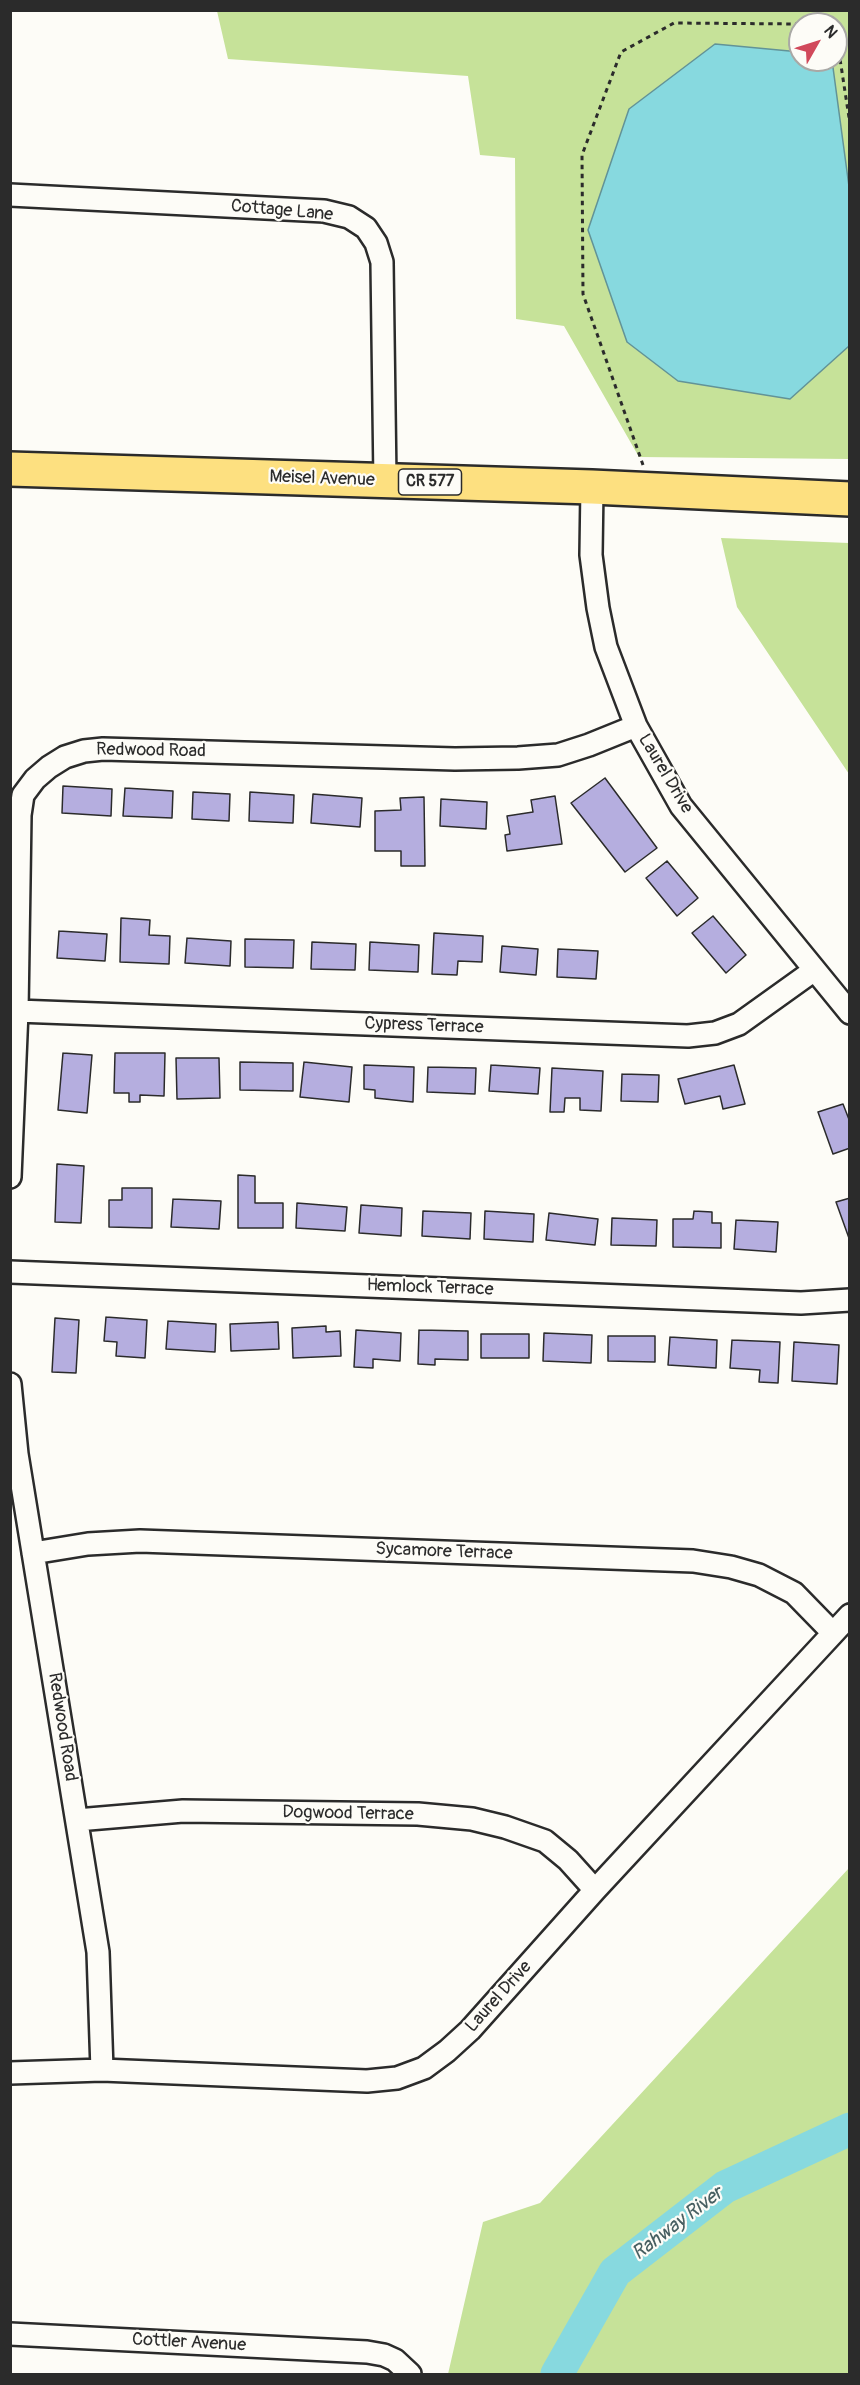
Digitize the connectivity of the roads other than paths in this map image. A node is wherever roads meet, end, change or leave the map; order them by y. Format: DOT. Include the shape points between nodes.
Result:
graph roads {
  1 [pos="10,195"];
  2 [pos="10,469"];
  3 [pos="385,481"];
  4 [pos="592,487"];
  5 [pos="849,499"];
  6 [pos="636,726"];
  7 [pos="813,970"];
  8 [pos="17,1011"];
  9 [pos="849,1013"];
  10 [pos="10,1178"];
  11 [pos="10,1272"];
  12 [pos="849,1300"];
  13 [pos="10,1384"];
  14 [pos="33,1553"];
  15 [pos="849,1615"];
  16 [pos="833,1633"];
  17 [pos="77,1820"];
  18 [pos="595,1890"];
  19 [pos="102,2070"];
  20 [pos="10,2073"];
  21 [pos="10,2334"];
  22 [pos="410,2374"];
  1 -- 3 [label="street, Cottage Lane" via="324,211 350,218 366,228 382,262"];
  2 -- 3 [label="main road, Meisel Avenue / CR 577"];
  3 -- 4 [label="main road, Meisel Avenue / CR 577"];
  4 -- 5 [label="main road, Meisel Avenue / CR 577"];
  4 -- 6 [label="street, Laurel Drive" via="591,555 598,608 606,647"];
  6 -- 7 [label="street, Laurel Drive" via="681,806"];
  6 -- 8 [label="street, Redwood Road" via="558,755 518,758 103,749 65,757 35,779 24,795 20,815"];
  7 -- 8 [label="street, Cypress Terrace" via="739,1024 715,1033 688,1036"];
  7 -- 9 [label="street, Laurel Drive"];
  8 -- 10 [label="street, Redwood Road"];
  11 -- 12 [label="street, Hemlock Terrace" via="801,1303"];
  13 -- 14 [label="street, Redwood Road"];
  14 -- 16 [label="street, Sycamore Terrace" via="140,1541 693,1561 759,1575 794,1593"];
  14 -- 17 [label="street, Redwood Road"];
  15 -- 16 [label="street, Laurel Drive"];
  16 -- 18 [label="street, Laurel Drive"];
  17 -- 18 [label="street, Dogwood Terrace" via="183,1811 418,1814 472,1819 545,1841"];
  17 -- 19 [label="street, Redwood Road" via="98,1952"];
  18 -- 19 [label="street, Laurel Drive" via="470,2030 424,2068 397,2078 367,2081"];
  19 -- 20 [label="street, Laurel Drive"];
  21 -- 22 [label="street, Cottler Avenue" via="368,2352 395,2360"];
}
